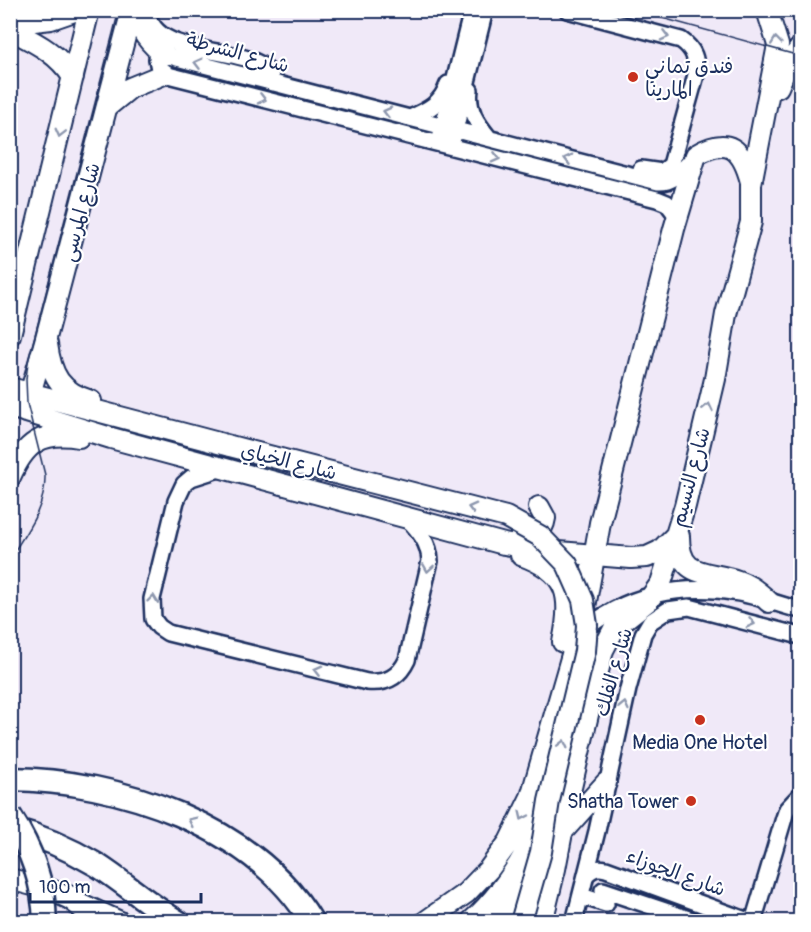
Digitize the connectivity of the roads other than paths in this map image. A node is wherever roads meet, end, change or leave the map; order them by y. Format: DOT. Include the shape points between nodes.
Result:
graph roads {
  1 [pos="77,10"];
  2 [pos="89,10"];
  3 [pos="133,10"];
  4 [pos="147,10"];
  5 [pos="464,10"];
  6 [pos="567,10"];
  7 [pos="767,10"];
  8 [pos="483,13"];
  9 [pos="34,21"];
  10 [pos="12,26"];
  11 [pos="466,32"];
  12 [pos="801,48"];
  13 [pos="474,53"];
  14 [pos="459,63"];
  15 [pos="165,64"];
  16 [pos="73,76"];
  17 [pos="272,83"];
  18 [pos="108,106"];
  19 [pos="410,118"];
  20 [pos="449,128"];
  21 [pos="489,138"];
  22 [pos="445,145"];
  23 [pos="696,155"];
  24 [pos="598,167"];
  25 [pos="752,184"];
  26 [pos="677,216"];
  27 [pos="751,222"];
  28 [pos="11,333"];
  29 [pos="46,338"];
  30 [pos="10,388"];
  31 [pos="22,404"];
  32 [pos="151,426"];
  33 [pos="111,438"];
  34 [pos="222,468"];
  35 [pos="10,477"];
  36 [pos="610,481"];
  37 [pos="539,507"];
  38 [pos="406,517"];
  39 [pos="441,527"];
  40 [pos="677,530"];
  41 [pos="504,544"];
  42 [pos="594,556"];
  43 [pos="639,558"];
  44 [pos="653,595"];
  45 [pos="801,600"];
  46 [pos="773,603"];
  47 [pos="801,610"];
  48 [pos="801,636"];
  49 [pos="574,640"];
  50 [pos="558,700"];
  51 [pos="10,779"];
  52 [pos="606,783"];
  53 [pos="801,784"];
  54 [pos="801,795"];
  55 [pos="569,796"];
  56 [pos="549,801"];
  57 [pos="10,816"];
  58 [pos="783,818"];
  59 [pos="10,828"];
  60 [pos="563,831"];
  61 [pos="587,874"];
  62 [pos="10,879"];
  63 [pos="581,896"];
  64 [pos="70,897"];
  65 [pos="45,921"];
  66 [pos="100,921"];
  67 [pos="120,921"];
  68 [pos="178,921"];
  69 [pos="312,921"];
  70 [pos="424,921"];
  71 [pos="471,921"];
  72 [pos="499,921"];
  73 [pos="520,921"];
  74 [pos="542,921"];
  75 [pos="574,921"];
  76 [pos="698,921"];
  77 [pos="752,921"];
  1 -- 9 [label="main road" via="51,20"];
  2 -- 16 [label="main road, شارع المرسى"];
  3 -- 15 [label="main road"];
  3 -- 18 [label="main road, شارع المرسى"];
  4 -- 17 [label="street" via="150,24 164,38 252,61 268,72"];
  5 -- 11 [label="street"];
  6 -- 24 [label="street, one-way" via="681,40 690,45 697,64 673,160 667,169 657,172 609,164"];
  25 -- 7 [label="main road, شارع النسيم, one-way" via="778,45"];
  8 -- 11 [label="street"];
  8 -- 13 [label="street"];
  9 -- 10 [label="street"];
  10 -- 16 [label="main road" via="50,51"];
  11 -- 14 [label="street"];
  12 -- 27 [label="main road" via="779,82"];
  13 -- 20 [label="street"];
  13 -- 21 [label="street" via="470,106"];
  14 -- 19 [label="street" via="440,101"];
  14 -- 20 [label="street"];
  17 -- 15 [label="street, شارع الشرطة, one-way"];
  15 -- 18 [label="main road"];
  15 -- 22 [label="street, شارع الشرطة, one-way"];
  16 -- 28 [label="main road, شارع المرسى, one-way"];
  19 -- 17 [label="street, شارع الشرطة, one-way"];
  18 -- 29 [label="main road, شارع المرسى"];
  19 -- 20 [label="street, شارع الشرطة"];
  20 -- 21 [label="street, شارع الشرطة"];
  20 -- 22 [label="street"];
  24 -- 21 [label="street, شارع الشرطة, one-way"];
  22 -- 26 [label="street, شارع الشرطة, one-way" via="657,199"];
  23 -- 24 [label="street, شارع الشرطة" via="676,177 663,182"];
  23 -- 25 [label="main road" via="711,146 731,148 746,164"];
  23 -- 26 [label="main road"];
  25 -- 27 [label="main road, شارع النسيم"];
  26 -- 36 [label="main road"];
  40 -- 27 [label="main road, شارع النسيم, one-way"];
  29 -- 31 [label="main road, شارع المرسى"];
  29 -- 32 [label="main road" via="50,365 67,390 80,398 134,414"];
  30 -- 31 [label="main road, شارع الخياي"];
  31 -- 32 [label="main road, شارع الخياي"];
  31 -- 33 [label="main road, شارع الخياي"];
  56 -- 32 [label="main road, شارع الخياي, one-way, bridge" via="587,638 583,600 559,554 535,532 506,517"];
  33 -- 34 [label="main road, شارع الخياي"];
  33 -- 35 [label="main road" via="62,435 39,440 21,455"];
  34 -- 38 [label="main road, شارع الخياي"];
  38 -- 34 [label="street, one-way" via="423,537 430,561 407,660 391,679 367,682 168,633 153,619 152,598 176,501 191,478"];
  36 -- 42 [label="main road"];
  36 -- 43 [label="main road" via="606,539 613,548"];
  37 -- 39 [label="main road" via="545,522 534,535 486,527"];
  38 -- 39 [label="main road, شارع الخياي"];
  39 -- 41 [label="main road, شارع الخياي"];
  40 -- 43 [label="main road, شارع الخياي" via="660,551"];
  40 -- 44 [label="main road, شارع النسيم" via="664,576"];
  40 -- 46 [label="main road" via="680,552 688,566 747,585"];
  41 -- 42 [label="main road, شارع الخياي"];
  41 -- 50 [label="main road" via="550,569 566,594 568,616 556,680"];
  42 -- 43 [label="main road, شارع الخياي"];
  42 -- 49 [label="main road" via="587,599"];
  44 -- 46 [label="street, شارع الفلك" via="706,590"];
  44 -- 49 [label="street, شارع الفلك" via="610,612"];
  44 -- 55 [label="main road, شارع النسيم" via="621,621 606,642"];
  45 -- 46 [label="street"];
  46 -- 47 [label="street, شارع الفلك"];
  52 -- 48 [label="street, شارع الفلك, one-way" via="641,641 655,617 668,610 689,608"];
  49 -- 50 [label="main road"];
  50 -- 70 [label="main road, one-way" via="531,797 509,842 478,882"];
  69 -- 51 [label="highway, one-way" via="285,886 243,850 190,820 125,796 75,784"];
  52 -- 60 [label="main road"];
  52 -- 61 [label="street, شارع الفلك"];
  53 -- 58 [label="street" via="788,796"];
  54 -- 58 [label="street"];
  55 -- 60 [label="main road, شارع النسيم"];
  55 -- 72 [label="main road" via="536,864"];
  56 -- 71 [label="main road, bridge" via="521,863"];
  56 -- 73 [label="main road, bridge" via="541,852"];
  57 -- 65 [label="highway, bridge" via="34,863"];
  58 -- 77 [label="street"];
  59 -- 68 [label="highway" via="78,855"];
  60 -- 74 [label="main road, شارع النسيم"];
  61 -- 63 [label="street, شارع الفلك"];
  61 -- 77 [label="street, شارع الجوزاء" via="599,867"];
  62 -- 64 [label="main road"];
  63 -- 75 [label="street, شارع الفلك"];
  63 -- 76 [label="street" via="605,897"];
  64 -- 66 [label="highway"];
  64 -- 67 [label="main road"];
}
